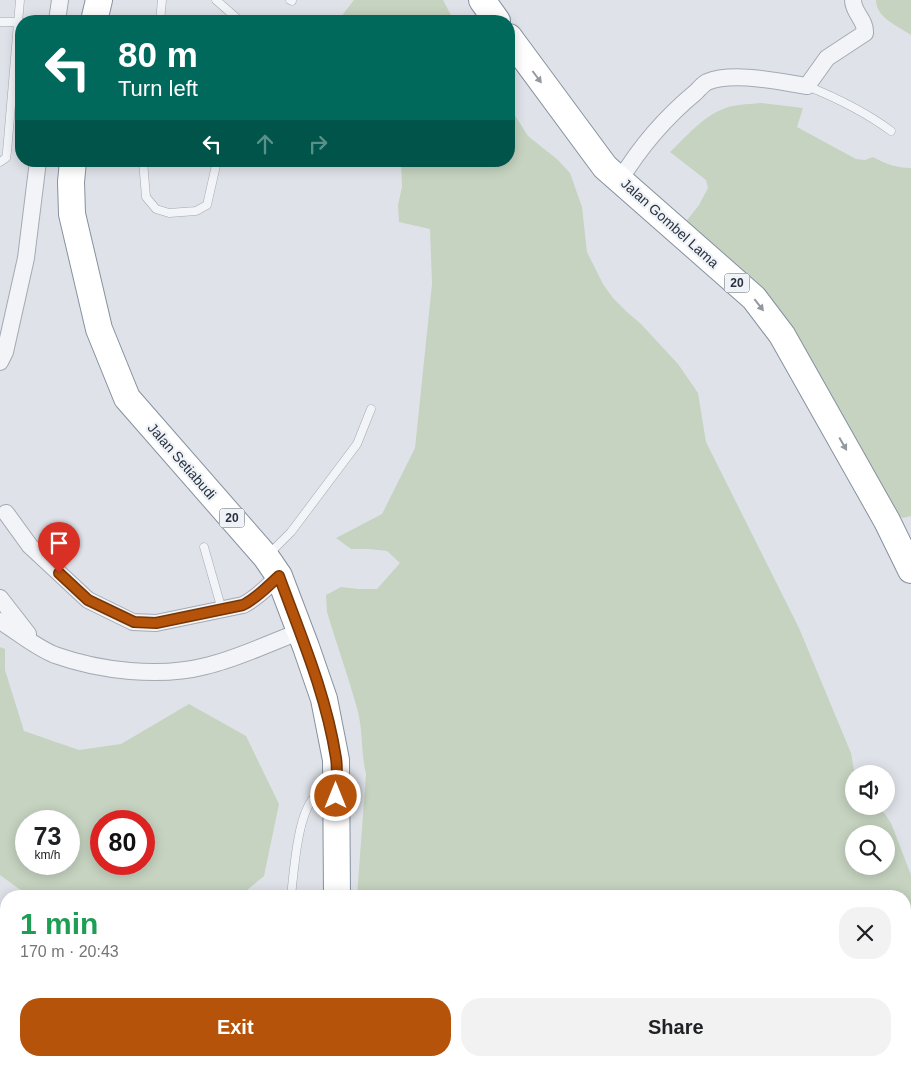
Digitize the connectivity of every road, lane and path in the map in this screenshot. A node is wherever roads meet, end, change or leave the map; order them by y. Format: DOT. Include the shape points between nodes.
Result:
graph roads {
  1 [pos="20,0"];
  2 [pos="60,0"];
  3 [pos="99,0"];
  4 [pos="162,0"];
  5 [pos="216,0"];
  6 [pos="482,0"];
  7 [pos="853,0"];
  8 [pos="19,15"];
  9 [pos="58,15"];
  10 [pos="95,15"];
  11 [pos="161,15"];
  12 [pos="233,15"];
  13 [pos="493,15"];
  14 [pos="0,22"];
  15 [pos="15,22"];
  16 [pos="515,46"];
  17 [pos="15,57"];
  18 [pos="807,86"];
  19 [pos="891,131"];
  20 [pos="0,162"];
  21 [pos="37,167"];
  22 [pos="72,167"];
  23 [pos="144,167"];
  24 [pos="216,167"];
  25 [pos="620,180"];
  26 [pos="7,313"];
  27 [pos="0,362"];
  28 [pos="371,409"];
  29 [pos="6,513"];
  30 [pos="204,547"];
  31 [pos="272,567"];
  32 [pos="911,570"];
  33 [pos="0,598"];
  34 [pos="222,610"];
  35 [pos="0,621"];
  36 [pos="299,632"];
  37 [pos="37,646"];
  38 [pos="336,780"];
  39 [pos="292,890"];
  40 [pos="337,890"];
  1 -- 8 [label="lane"];
  2 -- 9 [label="street"];
  3 -- 10 [label="highway"];
  4 -- 11 [label="lane"];
  5 -- 12 [label="lane"];
  6 -- 13 [label="highway"];
  7 -- 18 [label="street" via="865,33 827,58"];
  14 -- 15 [label="lane"];
  16 -- 25 [label="highway, Jalan Gombel Lama / 20, one-way" via="605,167"];
  17 -- 20 [label="lane" via="7,152 6,158"];
  18 -- 19 [label="lane" via="848,103"];
  18 -- 25 [label="street" via="734,76 707,82 655,133"];
  21 -- 26 [label="street" via="26,258"];
  22 -- 31 [label="highway, Jalan Setiabudi / 20" via="72,214 96,320 128,398"];
  23 -- 24 [label="lane" via="146,197 156,209 169,214 196,210 207,204"];
  25 -- 32 [label="highway, Jalan Gombel Lama / 20, one-way" via="754,298 782,335 887,521"];
  26 -- 27 [label="street" via="5,352"];
  28 -- 31 [label="lane" via="357,444 291,532"];
  29 -- 34 [label="street" via="30,546 88,600 127,619 156,623"];
  30 -- 34 [label="lane"];
  31 -- 34 [label="street" via="252,601"];
  31 -- 36 [label="highway, Jalan Setiabudi / 20"];
  33 -- 37 [label="street"];
  35 -- 37 [label="street"];
  36 -- 37 [label="street" via="206,666 151,672 91,666"];
  36 -- 38 [label="highway, Jalan Setiabudi / 20" via="324,699 336,760"];
  38 -- 39 [label="lane" via="310,802 303,820"];
  38 -- 40 [label="highway, Jalan Setiabudi / 20"];
}
